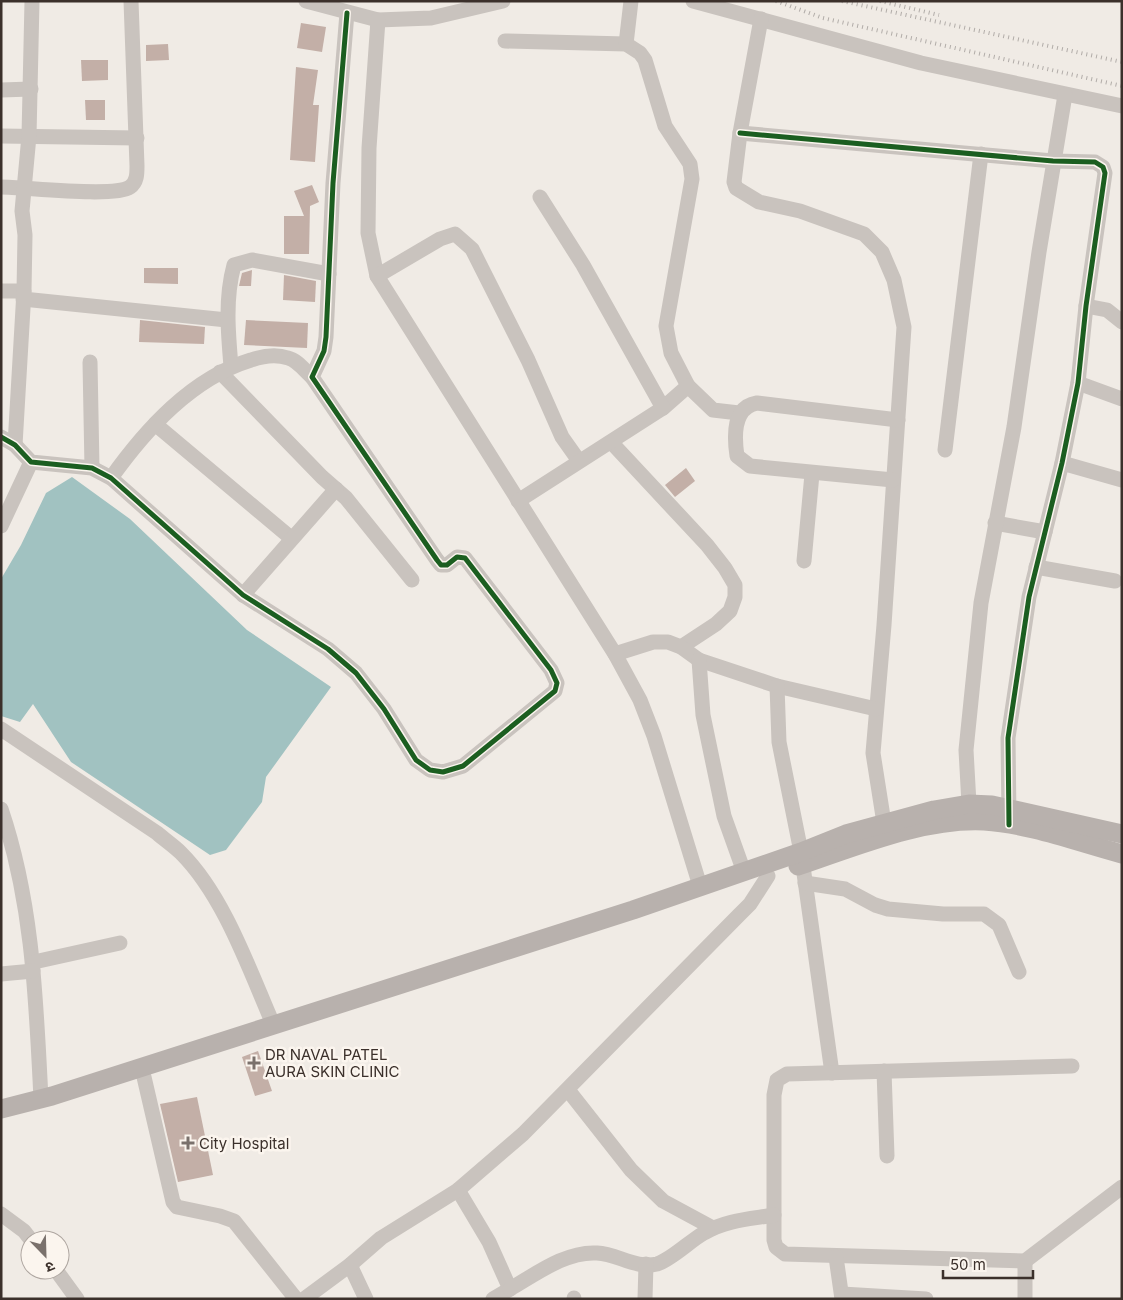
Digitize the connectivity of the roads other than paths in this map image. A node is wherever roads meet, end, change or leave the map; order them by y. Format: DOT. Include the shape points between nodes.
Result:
graph roads {
  1 [pos="32,1"];
  2 [pos="131,1"];
  3 [pos="306,1"];
  4 [pos="503,1"];
  5 [pos="631,1"];
  6 [pos="693,1"];
  7 [pos="347,13"];
  8 [pos="761,19"];
  9 [pos="378,20"];
  10 [pos="505,41"];
  11 [pos="626,44"];
  12 [pos="31,89"];
  13 [pos="1,90"];
  14 [pos="1065,95"];
  15 [pos="1122,106"];
  16 [pos="740,133"];
  17 [pos="1,136"];
  18 [pos="29,136"];
  19 [pos="136,138"];
  20 [pos="981,154"];
  21 [pos="1053,161"];
  22 [pos="1,187"];
  23 [pos="23,187"];
  24 [pos="540,197"];
  25 [pos="329,274"];
  26 [pos="377,276"];
  27 [pos="1,291"];
  28 [pos="24,295"];
  29 [pos="1086,306"];
  30 [pos="227,320"];
  31 [pos="1122,322"];
  32 [pos="90,362"];
  33 [pos="226,369"];
  34 [pos="312,376"];
  35 [pos="1078,383"];
  36 [pos="688,386"];
  37 [pos="1122,399"];
  38 [pos="663,408"];
  39 [pos="739,413"];
  40 [pos="898,420"];
  41 [pos="155,424"];
  42 [pos="1,437"];
  43 [pos="611,442"];
  44 [pos="15,445"];
  45 [pos="945,450"];
  46 [pos="579,461"];
  47 [pos="31,462"];
  48 [pos="1062,463"];
  49 [pos="92,468"];
  50 [pos="812,474"];
  51 [pos="111,478"];
  52 [pos="894,480"];
  53 [pos="1122,480"];
  54 [pos="336,489"];
  55 [pos="518,501"];
  56 [pos="995,523"];
  57 [pos="1,526"];
  58 [pos="1045,532"];
  59 [pos="291,538"];
  60 [pos="804,561"];
  61 [pos="1036,567"];
  62 [pos="412,580"];
  63 [pos="1115,581"];
  64 [pos="243,595"];
  65 [pos="681,647"];
  66 [pos="615,654"];
  67 [pos="699,660"];
  68 [pos="777,686"];
  69 [pos="876,709"];
  70 [pos="1,729"];
  71 [pos="969,804"];
  72 [pos="1,809"];
  73 [pos="1008,817"];
  74 [pos="884,823"];
  75 [pos="1122,834"];
  76 [pos="1122,854"];
  77 [pos="803,867"];
  78 [pos="744,872"];
  79 [pos="768,876"];
  80 [pos="700,886"];
  81 [pos="120,943"];
  82 [pos="33,966"];
  83 [pos="1018,972"];
  84 [pos="1,974"];
  85 [pos="273,1024"];
  86 [pos="1072,1066"];
  87 [pos="884,1071"];
  88 [pos="832,1073"];
  89 [pos="144,1078"];
  90 [pos="568,1090"];
  91 [pos="41,1099"];
  92 [pos="1,1109"];
  93 [pos="1,1120"];
  94 [pos="887,1156"];
  95 [pos="1122,1187"];
  96 [pos="458,1190"];
  97 [pos="1,1214"];
  98 [pos="774,1214"];
  99 [pos="713,1228"];
  100 [pos="23,1230"];
  101 [pos="836,1257"];
  102 [pos="1025,1261"];
  103 [pos="646,1264"];
  104 [pos="350,1265"];
  105 [pos="63,1280"];
  106 [pos="510,1289"];
  107 [pos="842,1297"];
  108 [pos="77,1299"];
  109 [pos="296,1299"];
  110 [pos="304,1299"];
  111 [pos="366,1299"];
  112 [pos="493,1299"];
  113 [pos="644,1299"];
  114 [pos="926,1299"];
  115 [pos="1025,1299"];
  1 -- 12 [label="street"];
  2 -- 19 [label="street"];
  3 -- 7 [label="street"];
  4 -- 9 [label="street" via="431,18"];
  5 -- 11 [label="street"];
  6 -- 8 [label="street"];
  7 -- 9 [label="street"];
  7 -- 25 [label="street"];
  8 -- 14 [label="street" via="921,64"];
  8 -- 16 [label="street"];
  9 -- 26 [label="street" via="368,148 368,224"];
  10 -- 11 [label="street"];
  11 -- 36 [label="street" via="645,60 665,126 690,164 692,179 666,326 670,353"];
  12 -- 13 [label="street"];
  12 -- 18 [label="street"];
  14 -- 15 [label="street"];
  14 -- 21 [label="street"];
  16 -- 20 [label="street"];
  16 -- 40 [label="street" via="734,182 743,195 864,234 882,252 894,280 904,327"];
  17 -- 18 [label="street"];
  18 -- 19 [label="street"];
  18 -- 23 [label="street"];
  19 -- 23 [label="street" via="136,178 127,189 107,192"];
  20 -- 21 [label="street"];
  20 -- 45 [label="street"];
  21 -- 29 [label="street" via="1095,162 1105,173"];
  21 -- 56 [label="street" via="1014,427"];
  22 -- 23 [label="street"];
  23 -- 28 [label="street"];
  24 -- 38 [label="street" via="583,265"];
  25 -- 30 [label="street" via="252,260 234,265"];
  25 -- 34 [label="street" via="325,344"];
  26 -- 46 [label="street" via="440,239 455,234 463,239 472,249 528,360 562,437"];
  26 -- 55 [label="street"];
  27 -- 28 [label="street"];
  28 -- 30 [label="street"];
  28 -- 44 [label="street"];
  29 -- 31 [label="street" via="1106,310"];
  29 -- 35 [label="street"];
  30 -- 33 [label="street"];
  32 -- 49 [label="street"];
  33 -- 34 [label="street" via="259,357 277,356 290,358"];
  33 -- 41 [label="street" via="190,392"];
  33 -- 54 [label="street"];
  34 -- 64 [label="street" via="437,560 441,565 448,565 457,557 465,558 551,670 557,683 555,691 463,766 444,772 430,770 416,760 384,709 356,673 328,649"];
  35 -- 37 [label="street"];
  35 -- 48 [label="street"];
  36 -- 38 [label="street"];
  36 -- 39 [label="street" via="712,410"];
  38 -- 43 [label="street"];
  39 -- 40 [label="street" via="748,404 757,403"];
  39 -- 50 [label="street" via="735,441 737,456 750,466"];
  40 -- 52 [label="street"];
  41 -- 51 [label="street"];
  41 -- 59 [label="street"];
  42 -- 44 [label="street"];
  43 -- 46 [label="street"];
  43 -- 65 [label="street" via="707,545 735,585 730,611"];
  44 -- 47 [label="street"];
  46 -- 55 [label="street"];
  47 -- 49 [label="street"];
  47 -- 57 [label="street"];
  48 -- 53 [label="street"];
  48 -- 58 [label="street"];
  49 -- 51 [label="street"];
  50 -- 52 [label="street"];
  50 -- 60 [label="street"];
  51 -- 64 [label="street"];
  52 -- 69 [label="street"];
  54 -- 59 [label="street"];
  54 -- 62 [label="street"];
  55 -- 66 [label="street"];
  56 -- 58 [label="street"];
  56 -- 71 [label="street" via="981,603 966,750"];
  58 -- 61 [label="street"];
  59 -- 64 [label="street"];
  61 -- 63 [label="street"];
  61 -- 73 [label="street" via="1008,738"];
  65 -- 66 [label="street" via="668,642 653,642"];
  65 -- 67 [label="street"];
  66 -- 80 [label="street" via="640,700 654,736"];
  67 -- 68 [label="street"];
  67 -- 78 [label="street" via="703,716 724,816"];
  68 -- 69 [label="street"];
  68 -- 77 [label="street" via="779,742"];
  69 -- 74 [label="street" via="873,753"];
  70 -- 85 [label="street" via="157,833 181,853 223,913"];
  71 -- 73 [label="main road" via="992,805"];
  71 -- 74 [label="main road"];
  72 -- 82 [label="street" via="26,906"];
  73 -- 75 [label="main road"];
  73 -- 76 [label="main road"];
  73 -- 77 [label="main road" via="926,826"];
  74 -- 77 [label="main road" via="846,834"];
  77 -- 78 [label="main road"];
  77 -- 79 [label="main road"];
  77 -- 83 [label="street" via="888,909 984,914 999,925"];
  77 -- 88 [label="street"];
  78 -- 80 [label="main road"];
  79 -- 89 [label="main road"];
  79 -- 90 [label="street" via="744,910"];
  80 -- 85 [label="main road"];
  81 -- 82 [label="street"];
  82 -- 84 [label="street"];
  82 -- 91 [label="street"];
  85 -- 91 [label="main road"];
  86 -- 87 [label="street"];
  87 -- 88 [label="street"];
  87 -- 94 [label="street"];
  88 -- 98 [label="street" via="788,1074 777,1080 774,1095"];
  89 -- 93 [label="main road"];
  89 -- 109 [label="street" via="173,1202 177,1207 234,1221"];
  90 -- 96 [label="street"];
  90 -- 99 [label="street" via="631,1170 663,1201"];
  91 -- 92 [label="main road"];
  95 -- 102 [label="street"];
  96 -- 104 [label="street" via="382,1238"];
  96 -- 106 [label="street" via="489,1242"];
  97 -- 100 [label="street"];
  98 -- 99 [label="street" via="723,1223"];
  98 -- 101 [label="street" via="774,1240 784,1254"];
  99 -- 103 [label="street" via="658,1264"];
  101 -- 102 [label="street"];
  101 -- 107 [label="street"];
  102 -- 115 [label="street"];
  103 -- 106 [label="street" via="598,1253 584,1254 547,1267"];
  103 -- 113 [label="street"];
  104 -- 110 [label="street"];
  104 -- 111 [label="street"];
  105 -- 108 [label="street"];
  106 -- 112 [label="street"];
  107 -- 114 [label="street"];
}
